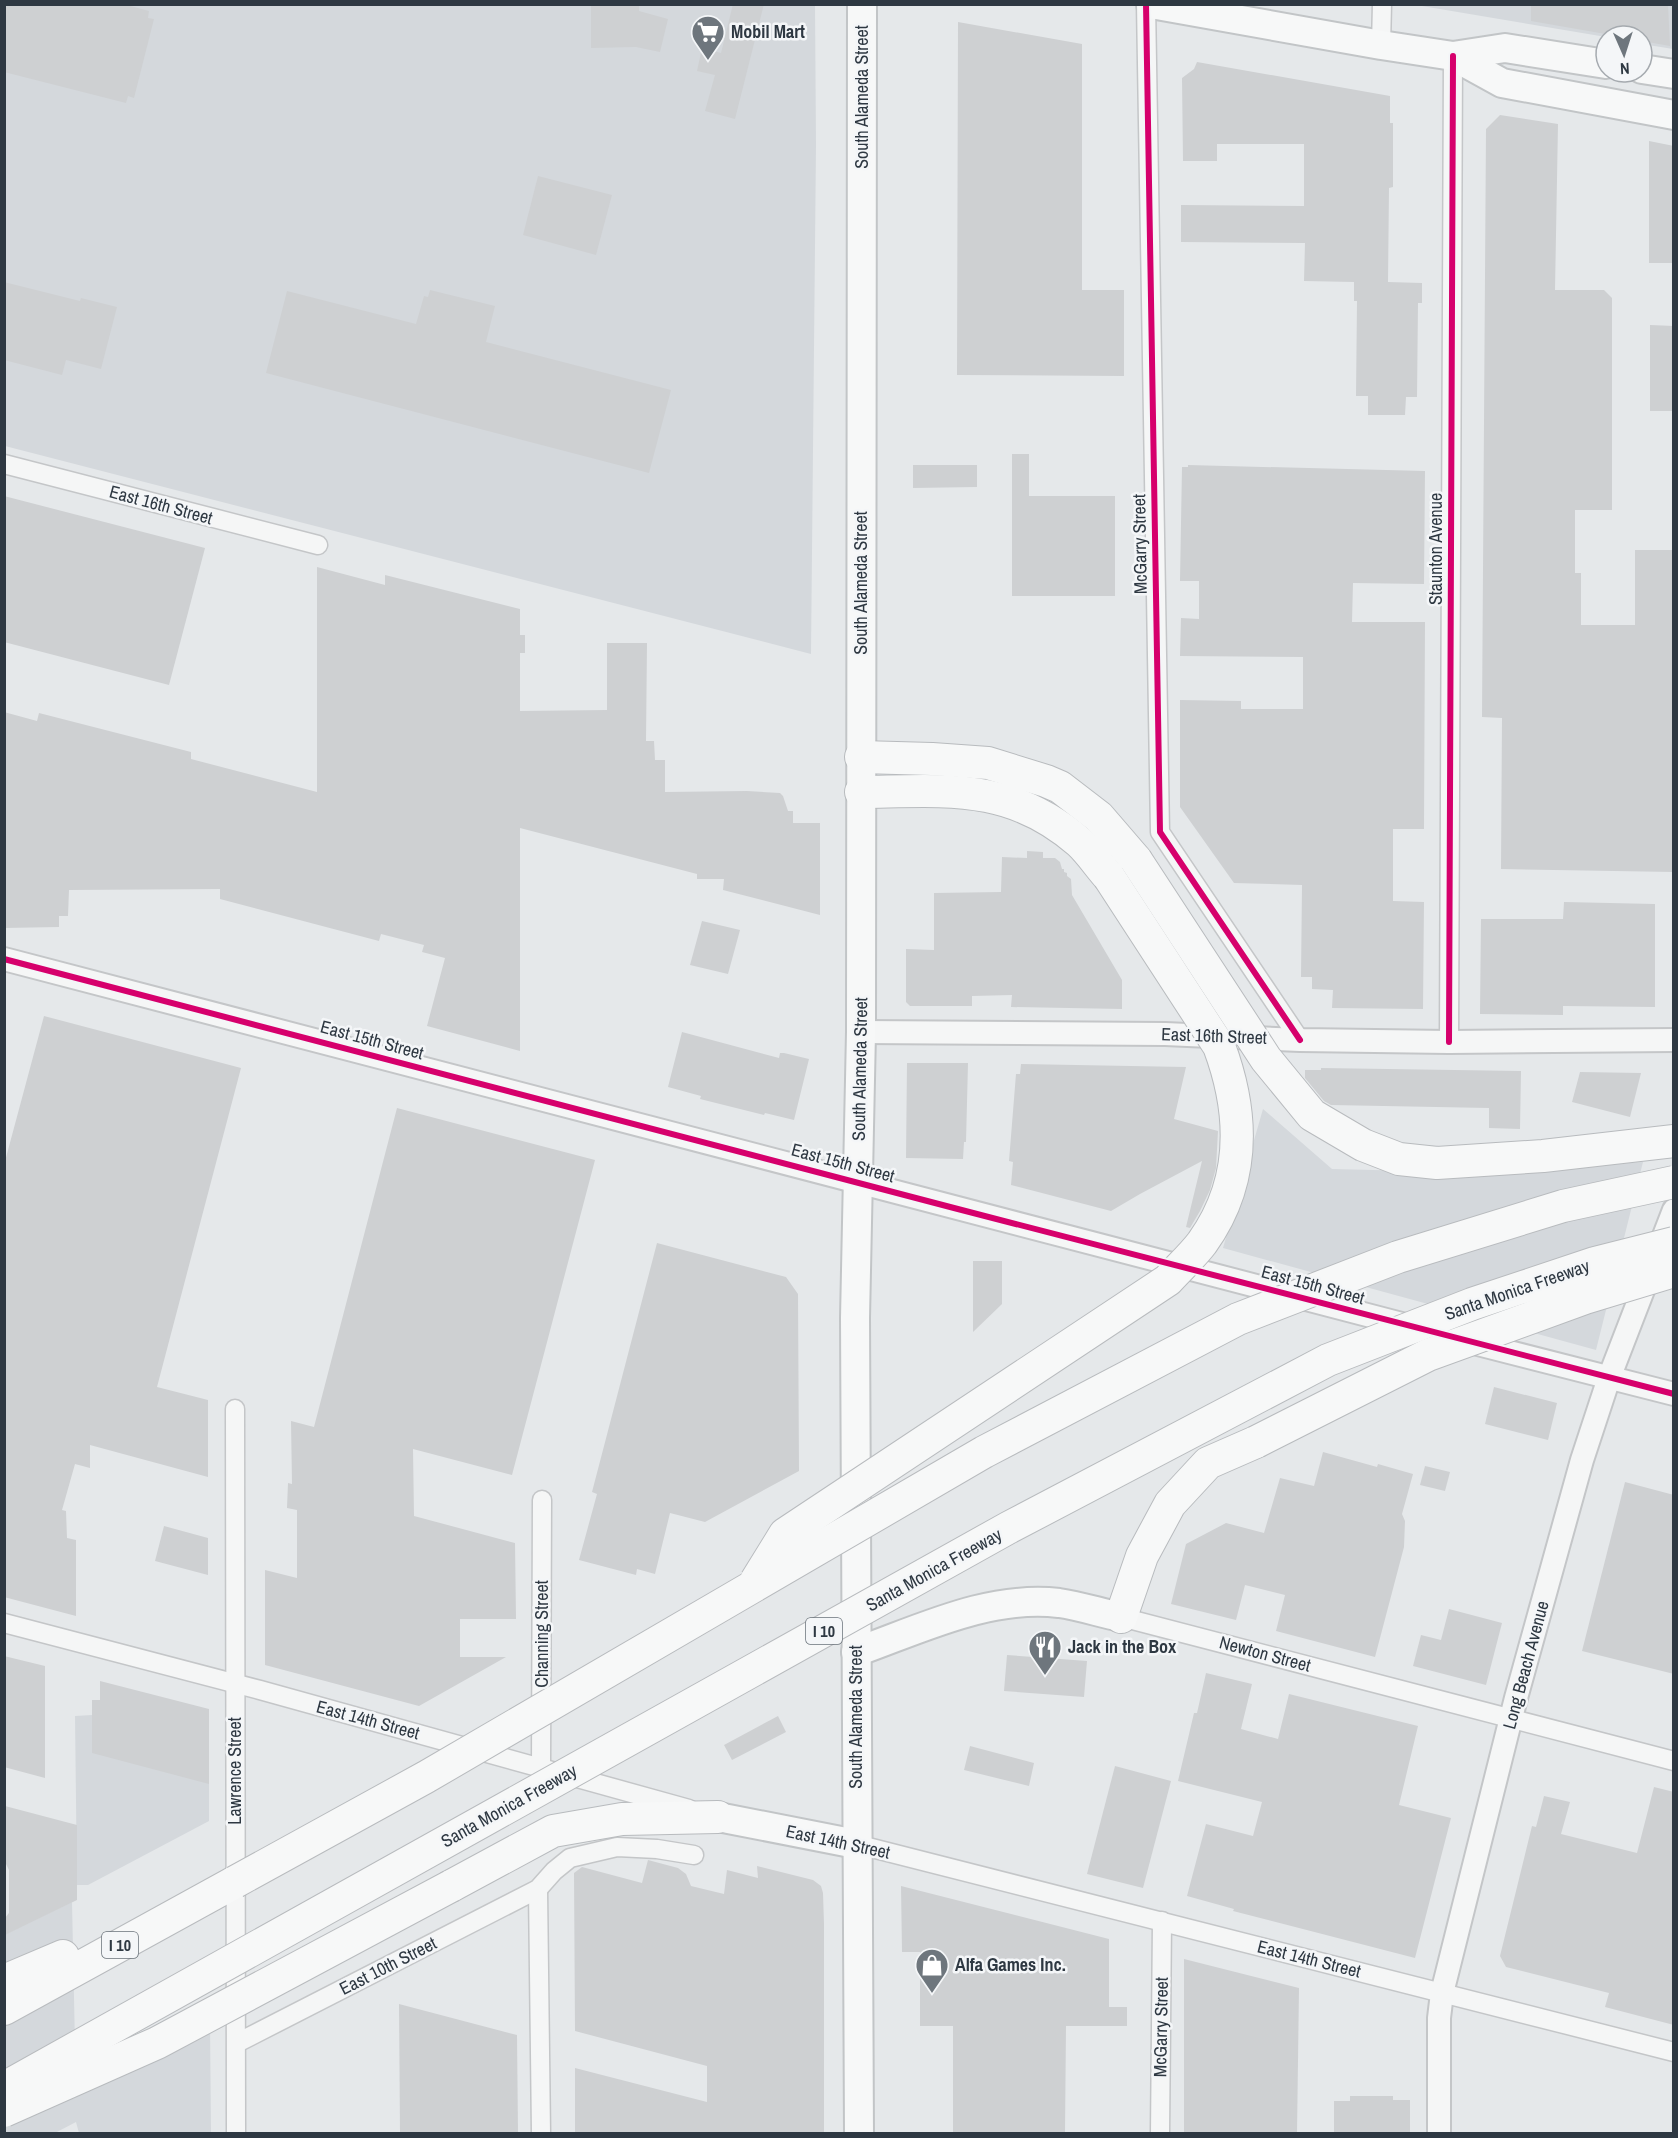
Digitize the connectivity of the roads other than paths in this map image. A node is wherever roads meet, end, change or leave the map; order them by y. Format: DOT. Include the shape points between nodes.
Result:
graph roads {
  1 [pos="862,4"];
  2 [pos="1146,4"];
  3 [pos="1151,4"];
  4 [pos="1382,4"];
  5 [pos="1381,45"];
  6 [pos="1453,56"];
  7 [pos="1594,62"];
  8 [pos="1654,71"];
  9 [pos="1674,74"];
  10 [pos="1674,115"];
  11 [pos="4,464"];
  12 [pos="318,545"];
  13 [pos="861,757"];
  14 [pos="861,792"];
  15 [pos="4,959"];
  16 [pos="861,1032"];
  17 [pos="1300,1040"];
  18 [pos="1674,1040"];
  19 [pos="1449,1042"];
  20 [pos="1674,1141"];
  21 [pos="858,1182"];
  22 [pos="1674,1182"];
  23 [pos="1674,1210"];
  24 [pos="1674,1243"];
  25 [pos="1674,1271"];
  26 [pos="1609,1378"];
  27 [pos="1674,1394"];
  28 [pos="235,1409"];
  29 [pos="542,1500"];
  30 [pos="754,1585"];
  31 [pos="1121,1617"];
  32 [pos="4,1623"];
  33 [pos="856,1652"];
  34 [pos="235,1684"];
  35 [pos="1511,1718"];
  36 [pos="1674,1761"];
  37 [pos="541,1767"];
  38 [pos="718,1817"];
  39 [pos="856,1844"];
  40 [pos="694,1855"];
  41 [pos="235,1882"];
  42 [pos="538,1889"];
  43 [pos="1162,1921"];
  44 [pos="4,1981"];
  45 [pos="1442,1993"];
  46 [pos="4,2009"];
  47 [pos="237,2043"];
  48 [pos="1674,2052"];
  49 [pos="4,2088"];
  50 [pos="4,2111"];
  51 [pos="236,2133"];
  52 [pos="541,2133"];
  53 [pos="859,2133"];
  54 [pos="1160,2133"];
  55 [pos="1439,2133"];
  1 -- 13 [label="main road, South Alameda Street"];
  2 -- 17 [label="street, McGarry Street" via="1160,832"];
  3 -- 5 [label="main road"];
  4 -- 5 [label="street"];
  5 -- 6 [label="main road"];
  6 -- 7 [label="main road" via="1504,48"];
  6 -- 10 [label="main road" via="1502,83"];
  6 -- 19 [label="street, Staunton Avenue"];
  8 -- 9 [label="main road"];
  11 -- 12 [label="street, East 16th Street"];
  13 -- 14 [label="main road, South Alameda Street"];
  13 -- 20 [label="highway, bridge" via="988,763 1046,781 1099,817 1136,860 1266,1059 1312,1115 1363,1145 1399,1159 1437,1163"];
  14 -- 16 [label="main road, South Alameda Street"];
  14 -- 30 [label="highway, bridge" via="957,790 1011,800 1050,819 1081,843 1109,877 1219,1046 1235,1101 1236,1159 1227,1198 1202,1242 1168,1280 785,1534"];
  15 -- 21 [label="street, East 15th Street"];
  16 -- 17 [label="street, East 16th Street" via="1165,1034"];
  16 -- 21 [label="main road, South Alameda Street"];
  17 -- 19 [label="street, East 16th Street"];
  18 -- 19 [label="street, East 16th Street"];
  21 -- 26 [label="street, East 15th Street"];
  21 -- 33 [label="main road, South Alameda Street"];
  22 -- 30 [label="highway, I 10, bridge" via="1563,1206 1398,1257 1238,1319 984,1452"];
  23 -- 26 [label="street, Long Beach Avenue"];
  24 -- 49 [label="highway, Santa Monica Freeway / I 10, bridge" via="1595,1263 1472,1304 1328,1360 1008,1528"];
  25 -- 31 [label="highway, bridge" via="1585,1298 1428,1355 1208,1464 1170,1504 1142,1556"];
  26 -- 27 [label="street, East 15th Street"];
  26 -- 35 [label="street, Long Beach Avenue" via="1582,1460"];
  28 -- 34 [label="street, Lawrence Street"];
  29 -- 37 [label="street, Channing Street"];
  30 -- 41 [label="highway, I 10, bridge" via="426,1777"];
  31 -- 33 [label="main road, Newton Street" via="1059,1603 1017,1603 975,1609"];
  31 -- 35 [label="street, Newton Street"];
  32 -- 34 [label="street, East 14th Street"];
  33 -- 39 [label="main road, South Alameda Street"];
  34 -- 37 [label="street, East 14th Street"];
  34 -- 47 [label="street, Lawrence Street"];
  35 -- 36 [label="street, Newton Street"];
  35 -- 45 [label="street, Long Beach Avenue"];
  37 -- 38 [label="street, East 14th Street"];
  38 -- 39 [label="main road, East 14th Street"];
  38 -- 50 [label="highway, bridge" via="622,1819 553,1831 157,2043"];
  39 -- 43 [label="street, East 14th Street"];
  39 -- 53 [label="main road, South Alameda Street"];
  40 -- 42 [label="street" via="617,1847 570,1858"];
  41 -- 44 [label="highway"];
  41 -- 46 [label="highway, I 10"];
  42 -- 47 [label="street, East 10th Street"];
  42 -- 52 [label="street"];
  43 -- 45 [label="street, East 14th Street"];
  43 -- 54 [label="street, McGarry Street"];
  45 -- 48 [label="street, East 14th Street"];
  45 -- 55 [label="street, Long Beach Avenue"];
  47 -- 51 [label="street, Lawrence Street"];
}
